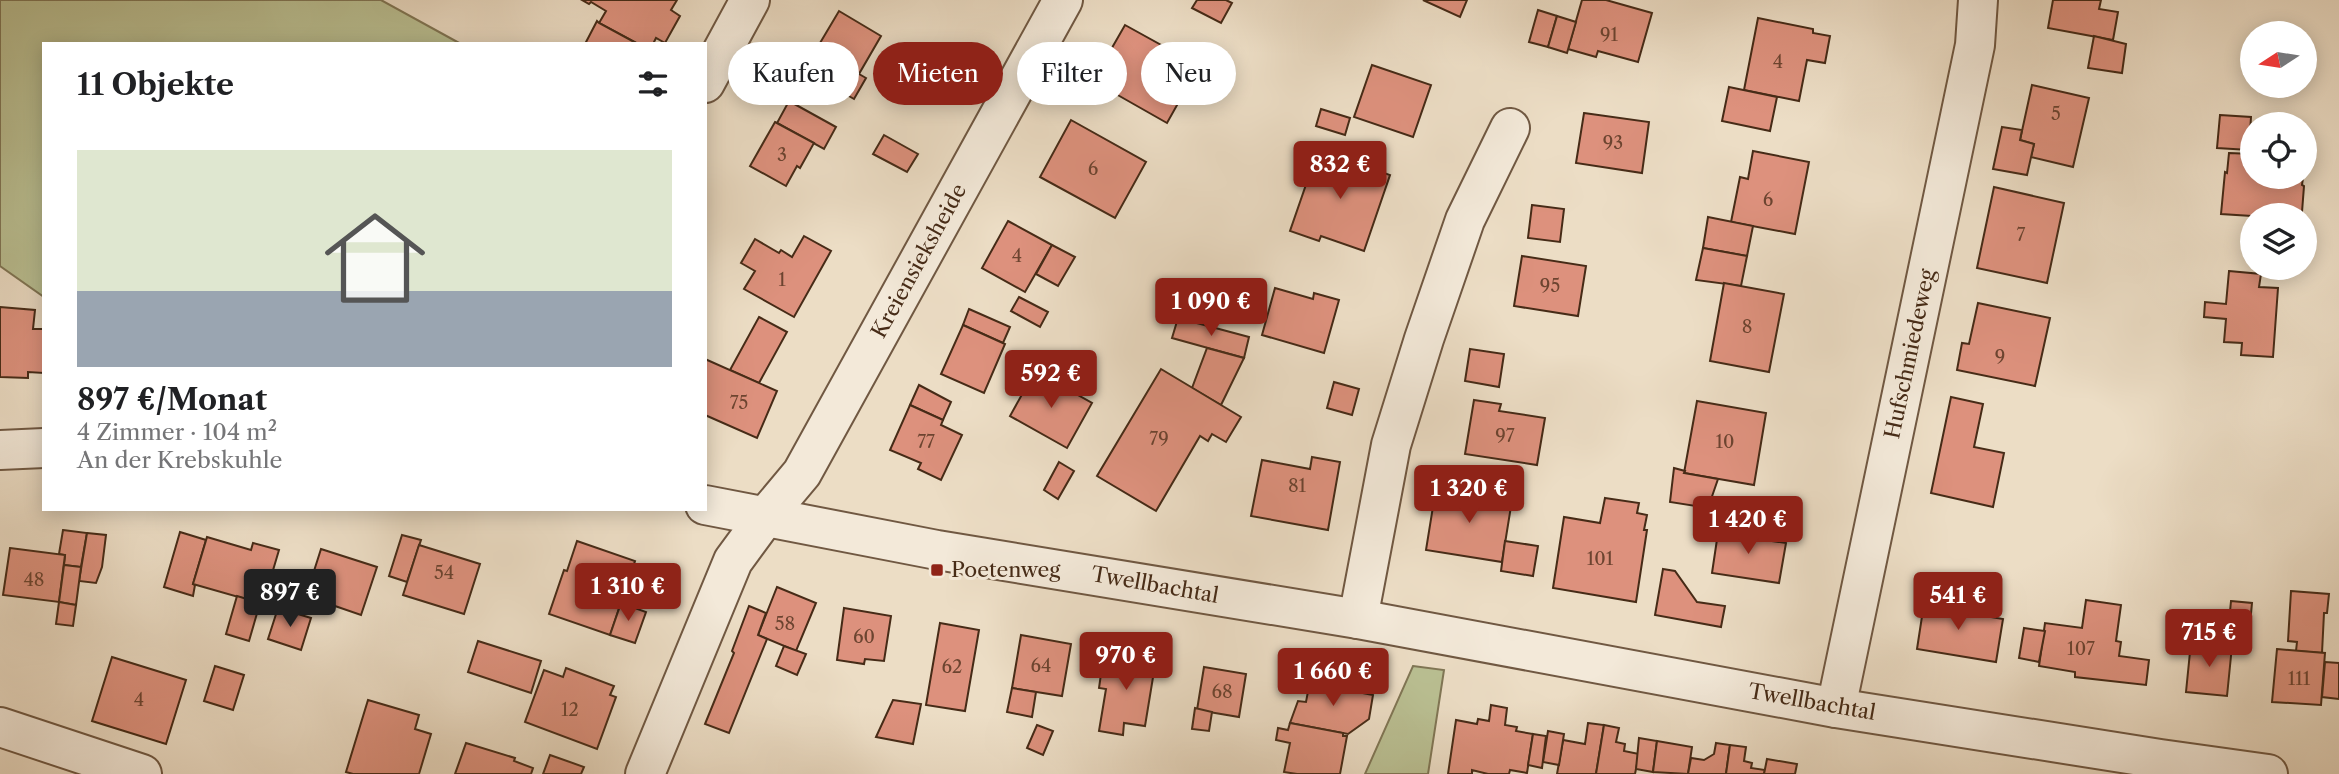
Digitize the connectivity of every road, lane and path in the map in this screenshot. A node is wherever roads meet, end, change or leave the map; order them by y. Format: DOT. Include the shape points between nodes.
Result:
graph roads {
  1 [pos="750,0"];
  2 [pos="1063,0"];
  3 [pos="1978,0"];
  4 [pos="707,79"];
  5 [pos="1510,128"];
  6 [pos="42,448"];
  7 [pos="0,450"];
  8 [pos="707,505"];
  9 [pos="766,516"];
  10 [pos="1358,619"];
  11 [pos="1836,708"];
  12 [pos="0,727"];
  13 [pos="142,774"];
  14 [pos="645,774"];
  15 [pos="2268,774"];
  1 -- 4 [label="street"];
  2 -- 9 [label="street, Kreiensieksheide" via="802,473"];
  3 -- 11 [label="street, Hufschmiedeweg" via="1975,45"];
  5 -- 10 [label="street" via="1465,220 1391,445"];
  6 -- 7 [label="street"];
  8 -- 9 [label="street, Twellbachtal"];
  9 -- 10 [label="street, Twellbachtal" via="937,550"];
  9 -- 14 [label="street, Kreiensieksheide" via="733,561"];
  10 -- 11 [label="street, Twellbachtal"];
  11 -- 15 [label="street, Twellbachtal"];
  12 -- 13 [label="street"];
}
